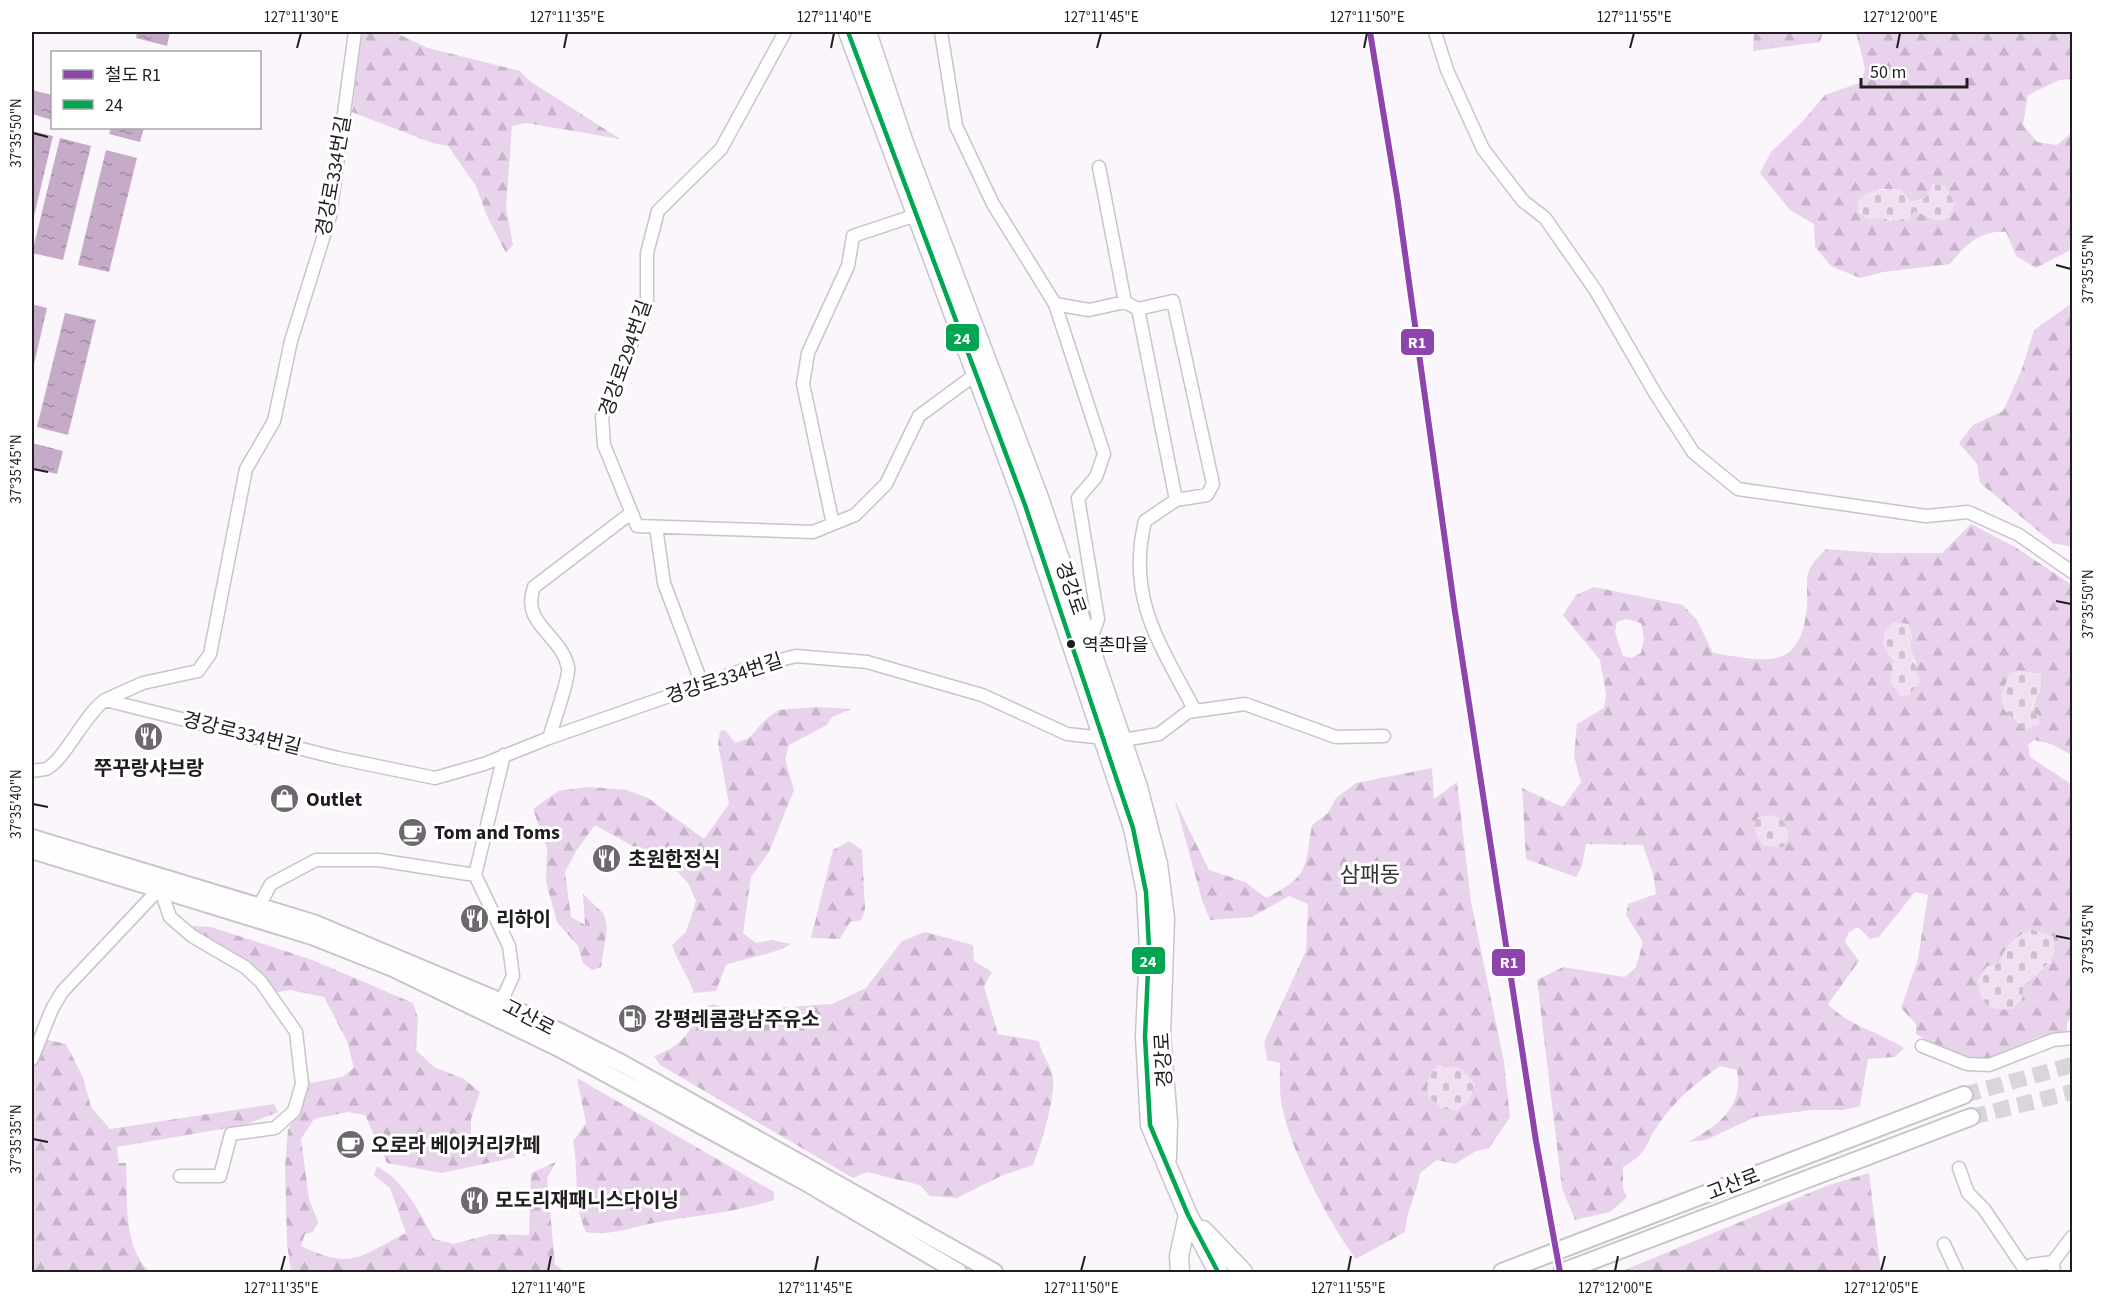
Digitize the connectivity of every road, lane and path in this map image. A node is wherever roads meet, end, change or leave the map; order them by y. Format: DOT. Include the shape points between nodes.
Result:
graph roads {
  1 [pos="355,32"];
  2 [pos="785,32"];
  3 [pos="848,32"];
  4 [pos="867,32"];
  5 [pos="941,32"];
  6 [pos="1435,32"];
  7 [pos="1099,167"];
  8 [pos="916,215"];
  9 [pos="1125,302"];
  10 [pos="1055,303"];
  11 [pos="1138,309"];
  12 [pos="976,374"];
  13 [pos="1176,500"];
  14 [pos="631,513"];
  15 [pos="833,524"];
  16 [pos="656,527"];
  17 [pos="2073,572"];
  18 [pos="1090,642"];
  19 [pos="702,684"];
  20 [pos="105,700"];
  21 [pos="1195,711"];
  22 [pos="1384,736"];
  23 [pos="549,738"];
  24 [pos="1114,739"];
  25 [pos="504,755"];
  26 [pos="32,771"];
  27 [pos="32,838"];
  28 [pos="32,850"];
  29 [pos="475,875"];
  30 [pos="160,888"];
  31 [pos="259,906"];
  32 [pos="501,1002"];
  33 [pos="2073,1038"];
  34 [pos="1922,1046"];
  35 [pos="32,1059"];
  36 [pos="1964,1095"];
  37 [pos="1971,1117"];
  38 [pos="1959,1168"];
  39 [pos="180,1176"];
  40 [pos="1188,1215"];
  41 [pos="2073,1237"];
  42 [pos="1944,1244"];
  43 [pos="2053,1267"];
  44 [pos="958,1272"];
  45 [pos="994,1272"];
  46 [pos="1180,1272"];
  47 [pos="1218,1272"];
  48 [pos="1243,1272"];
  49 [pos="1502,1272"];
  50 [pos="1562,1272"];
  51 [pos="1957,1272"];
  52 [pos="2026,1272"];
  1 -- 20 [label="street, 경강로334번길" via="330,216 291,341 274,421 246,469 210,654 198,671 142,683"];
  2 -- 14 [label="street, 경강로294번길" via="721,149 658,211 647,253 647,305 602,417 604,445"];
  3 -- 8 [label="main road, 경강로"];
  4 -- 18 [label="main road, 경강로" via="904,143"];
  5 -- 10 [label="street" via="956,126 993,204"];
  6 -- 17 [label="street" via="1447,70 1483,149 1523,201 1545,218 1596,291 1693,452 1738,489 1926,516 1968,512 2019,535"];
  7 -- 9 [label="street"];
  8 -- 12 [label="main road, 경강로"];
  8 -- 15 [label="street" via="853,236 848,266 808,353 803,384"];
  9 -- 10 [label="street" via="1089,310"];
  9 -- 11 [label="street"];
  10 -- 18 [label="street" via="1104,454 1096,477 1078,498 1098,619"];
  11 -- 13 [label="street"];
  11 -- 13 [label="street" via="1173,301 1213,484 1207,495"];
  12 -- 15 [label="street" via="919,416 886,484 855,515"];
  12 -- 24 [label="main road, 경강로"];
  13 -- 21 [label="street" via="1145,521 1140,540 1140,590 1146,616"];
  14 -- 16 [label="street" via="637,526"];
  14 -- 23 [label="street" via="534,587 530,599 533,617 563,651 569,670"];
  15 -- 16 [label="street" via="813,532"];
  16 -- 19 [label="street" via="664,583"];
  18 -- 24 [label="main road, 경강로"];
  19 -- 23 [label="street, 경강로334번길"];
  19 -- 24 [label="street, 경강로334번길" via="796,656 867,662 982,694 1067,734"];
  20 -- 25 [label="street, 경강로334번길" via="435,778"];
  20 -- 26 [label="street" via="92,710 47,769"];
  21 -- 22 [label="street" via="1245,704 1336,737"];
  21 -- 24 [label="street, 경강로334번길" via="1159,734"];
  23 -- 25 [label="street, 경강로334번길"];
  24 -- 40 [label="main road, 경강로" via="1158,864 1165,918 1161,1034 1167,1166"];
  25 -- 29 [label="street"];
  27 -- 31 [label="street, 고산로"];
  28 -- 30 [label="street, 고산로"];
  29 -- 31 [label="street" via="378,860 316,860 271,884"];
  29 -- 32 [label="street" via="509,946 513,976"];
  30 -- 35 [label="street" via="62,992"];
  30 -- 39 [label="street" via="170,917 261,982 296,1032 302,1083 294,1111 275,1128 231,1134 220,1176"];
  30 -- 44 [label="street, 고산로" via="312,936 414,978 572,1055"];
  31 -- 32 [label="street, 고산로" via="313,923"];
  32 -- 45 [label="street, 고산로" via="623,1064"];
  33 -- 34 [label="street" via="2053,1040 1989,1065 1967,1064"];
  36 -- 49 [label="street, 고산로"];
  37 -- 50 [label="street, 고산로"];
  38 -- 52 [label="street" via="1968,1193 1984,1209"];
  40 -- 46 [label="main road" via="1179,1256"];
  40 -- 47 [label="main road, 경강로"];
  40 -- 48 [label="main road"];
  41 -- 43 [label="street"];
  42 -- 51 [label="street"];
  43 -- 52 [label="street" via="2031,1265"];
}
